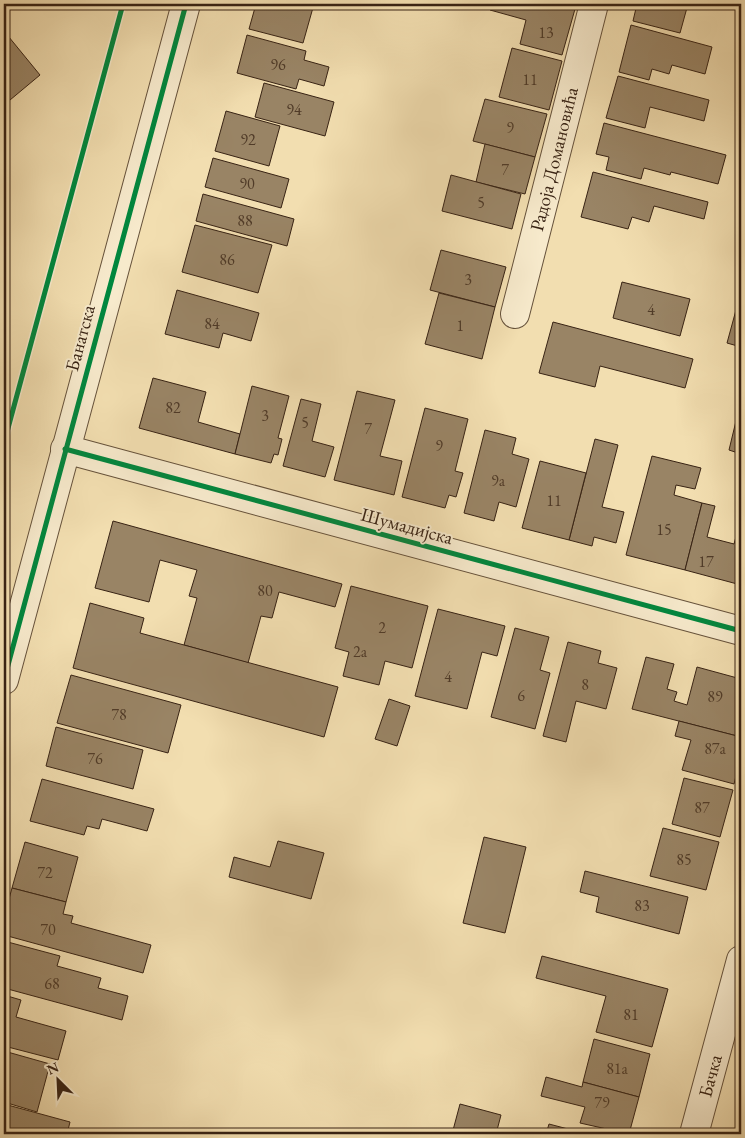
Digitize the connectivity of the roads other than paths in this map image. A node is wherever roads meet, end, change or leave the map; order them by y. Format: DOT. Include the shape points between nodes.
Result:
graph roads {
  1 [pos="186,4"];
  2 [pos="594,4"];
  3 [pos="515,314"];
  4 [pos="65,449"];
  5 [pos="741,631"];
  6 [pos="4,680"];
  7 [pos="741,960"];
  8 [pos="694,1134"];
  1 -- 4 [label="street, Банатска"];
  2 -- 3 [label="street, Радоја Домановића"];
  4 -- 5 [label="street, Шумадијска"];
  4 -- 6 [label="street, Банатска"];
  7 -- 8 [label="street, Бачка"];
}
